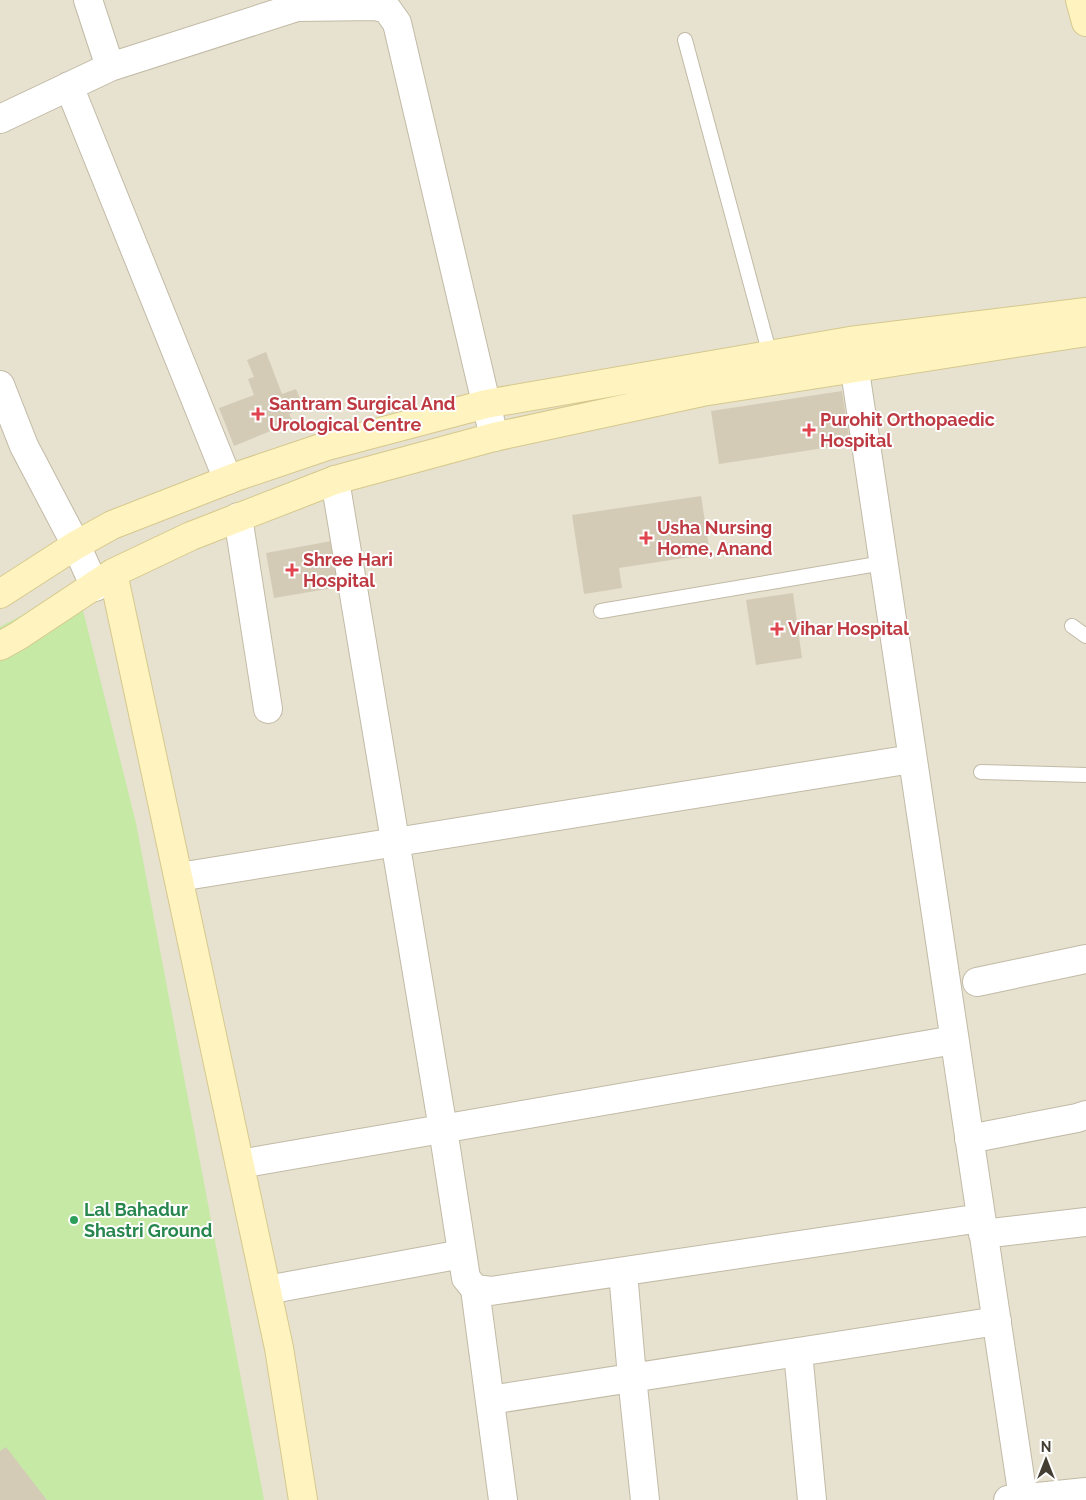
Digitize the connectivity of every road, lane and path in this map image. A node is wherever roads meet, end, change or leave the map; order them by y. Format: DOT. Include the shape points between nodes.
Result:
graph roads {
  1 [pos="88,0"];
  2 [pos="1080,0"];
  3 [pos="296,4"];
  4 [pos="1086,22"];
  5 [pos="686,40"];
  6 [pos="110,67"];
  7 [pos="69,86"];
  8 [pos="0,119"];
  9 [pos="1086,312"];
  10 [pos="1086,332"];
  11 [pos="850,342"];
  12 [pos="770,355"];
  13 [pos="854,368"];
  14 [pos="0,385"];
  15 [pos="486,404"];
  16 [pos="494,437"];
  17 [pos="228,480"];
  18 [pos="335,480"];
  19 [pos="238,517"];
  20 [pos="76,545"];
  21 [pos="883,563"];
  22 [pos="104,580"];
  23 [pos="0,594"];
  24 [pos="601,611"];
  25 [pos="1072,626"];
  26 [pos="1086,636"];
  27 [pos="0,646"];
  28 [pos="268,709"];
  29 [pos="912,759"];
  30 [pos="981,772"];
  31 [pos="1086,775"];
  32 [pos="395,841"];
  33 [pos="179,876"];
  34 [pos="1086,966"];
  35 [pos="977,982"];
  36 [pos="954,1040"];
  37 [pos="1086,1115"];
  38 [pos="443,1129"];
  39 [pos="969,1139"];
  40 [pos="240,1164"];
  41 [pos="1086,1222"];
  42 [pos="982,1226"];
  43 [pos="462,1254"];
  44 [pos="623,1272"];
  45 [pos="475,1288"];
  46 [pos="267,1290"];
  47 [pos="996,1321"];
  48 [pos="798,1352"];
  49 [pos="632,1377"];
  50 [pos="490,1400"];
  51 [pos="1086,1492"];
  52 [pos="1014,1499"];
  53 [pos="303,1500"];
  54 [pos="503,1500"];
  55 [pos="645,1500"];
  56 [pos="812,1500"];
  1 -- 6 [label="street"];
  2 -- 4 [label="street"];
  3 -- 6 [label="street"];
  3 -- 15 [label="street" via="375,6 387,9 397,23"];
  5 -- 12 [label="lane"];
  6 -- 7 [label="street"];
  7 -- 8 [label="street"];
  7 -- 17 [label="street"];
  9 -- 11 [label="street"];
  10 -- 13 [label="street"];
  11 -- 12 [label="street"];
  11 -- 13 [label="street"];
  12 -- 15 [label="street"];
  13 -- 16 [label="street" via="702,392"];
  13 -- 21 [label="street"];
  14 -- 20 [label="street" via="24,446"];
  15 -- 16 [label="street"];
  15 -- 17 [label="street" via="327,446"];
  16 -- 18 [label="street"];
  17 -- 20 [label="street" via="112,525"];
  18 -- 19 [label="street"];
  18 -- 32 [label="street"];
  19 -- 22 [label="street" via="191,536"];
  19 -- 28 [label="street"];
  20 -- 22 [label="street"];
  20 -- 23 [label="street"];
  21 -- 24 [label="lane"];
  21 -- 29 [label="street"];
  22 -- 27 [label="street"];
  22 -- 33 [label="street"];
  25 -- 26 [label="lane"];
  29 -- 32 [label="street"];
  29 -- 36 [label="street"];
  30 -- 31 [label="lane"];
  32 -- 33 [label="street"];
  32 -- 38 [label="street"];
  33 -- 40 [label="street"];
  34 -- 35 [label="street"];
  36 -- 38 [label="street"];
  36 -- 39 [label="street"];
  37 -- 39 [label="street"];
  38 -- 40 [label="street"];
  38 -- 43 [label="street"];
  39 -- 42 [label="street"];
  40 -- 46 [label="street"];
  41 -- 42 [label="street"];
  42 -- 44 [label="street"];
  42 -- 47 [label="street"];
  43 -- 45 [label="street" via="466,1278"];
  43 -- 46 [label="street"];
  44 -- 45 [label="street" via="491,1292"];
  44 -- 49 [label="street"];
  45 -- 50 [label="street"];
  46 -- 53 [label="street"];
  47 -- 48 [label="street"];
  47 -- 52 [label="street"];
  48 -- 49 [label="street"];
  48 -- 56 [label="street"];
  49 -- 50 [label="street"];
  49 -- 55 [label="street"];
  50 -- 54 [label="street"];
  51 -- 52 [label="street"];
}
